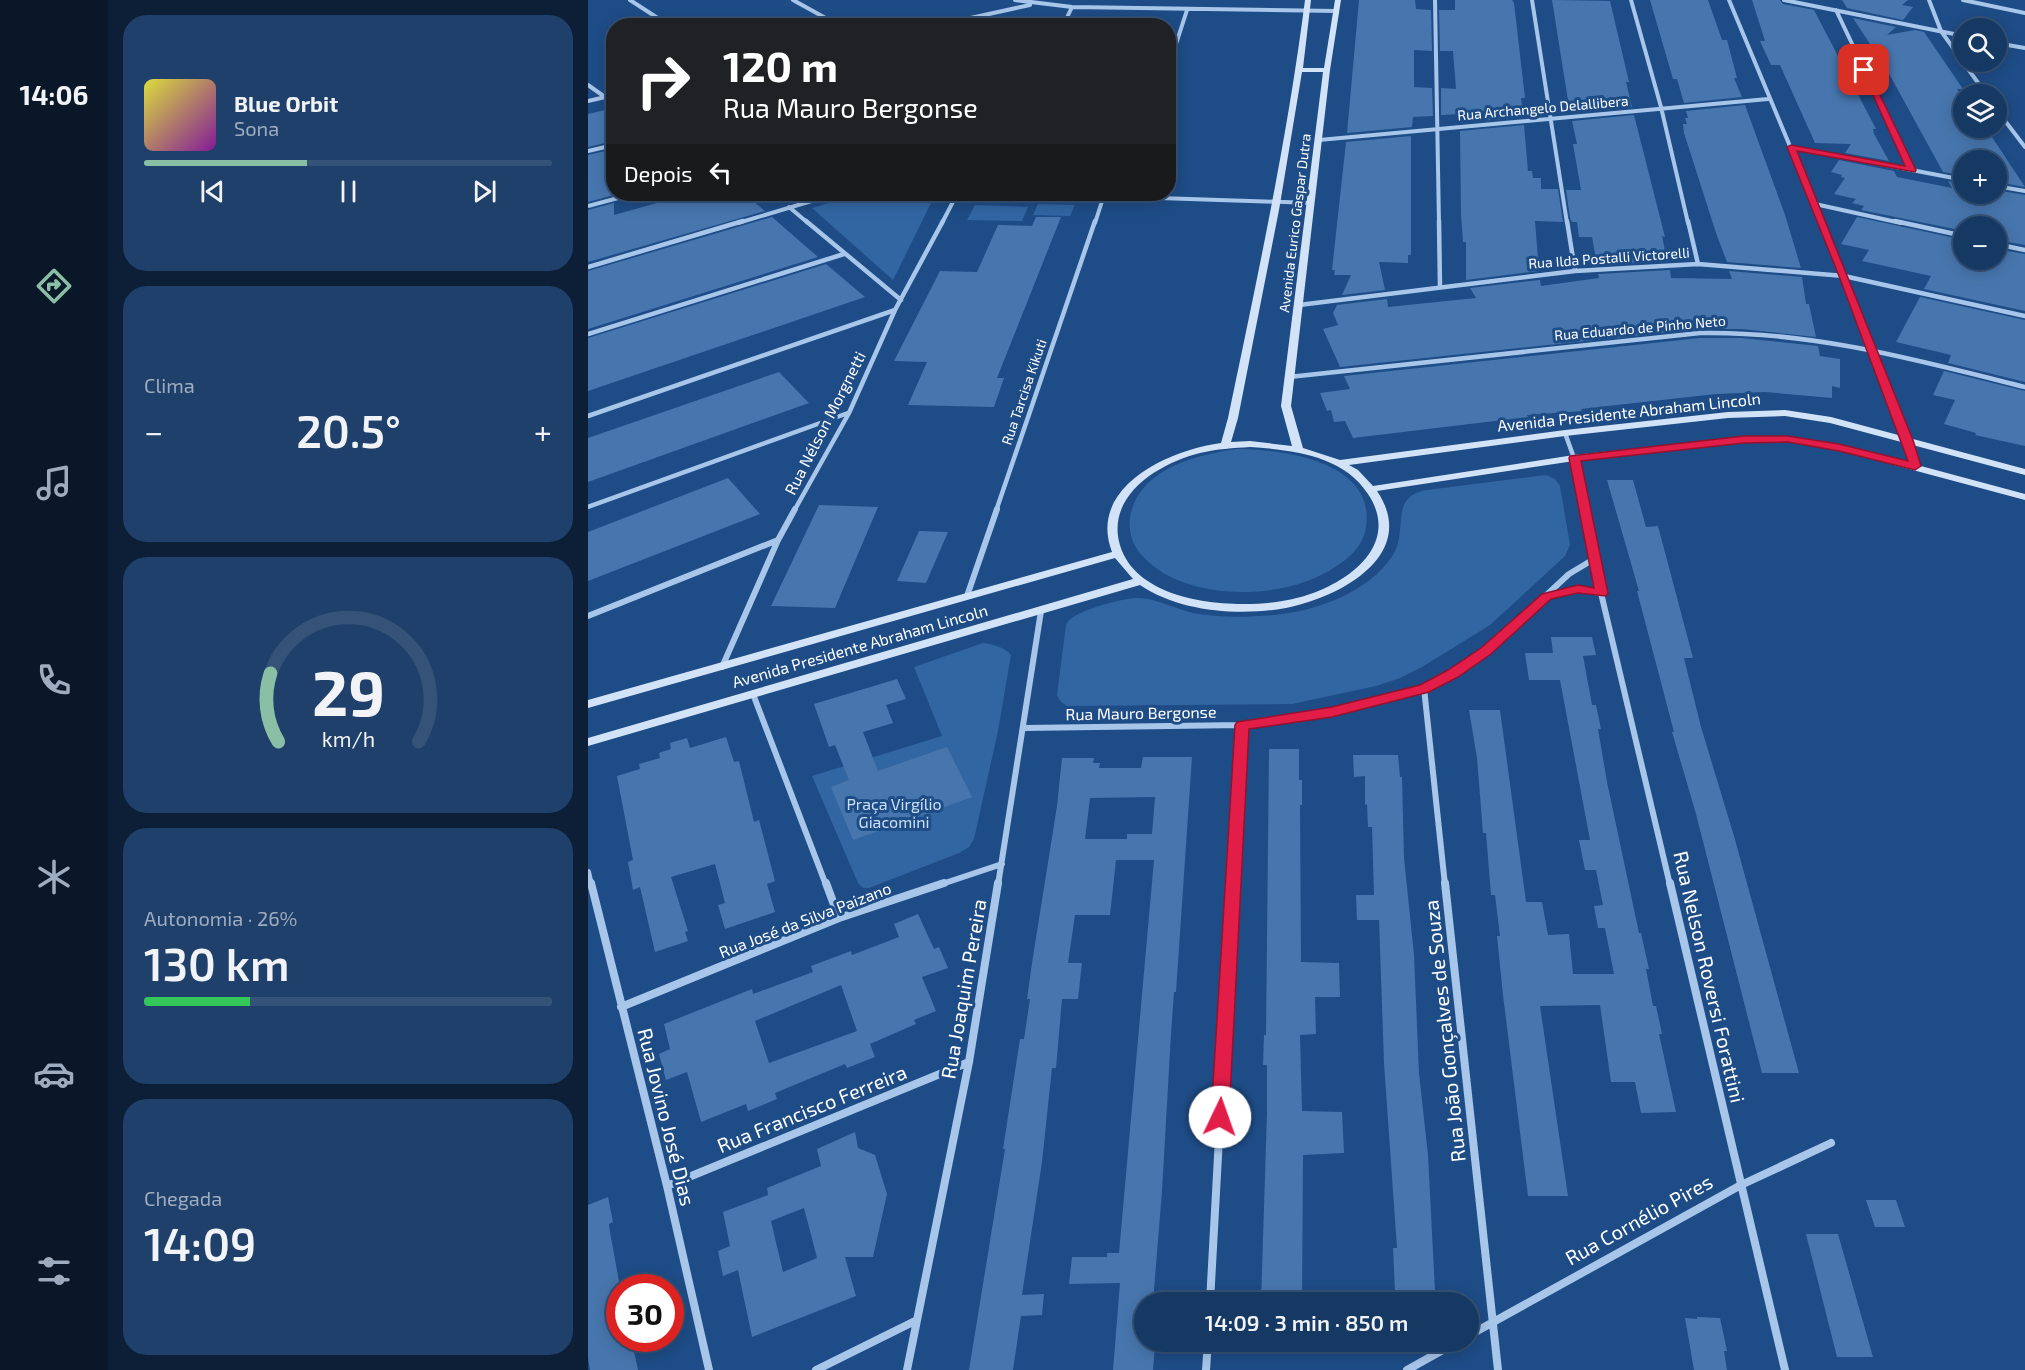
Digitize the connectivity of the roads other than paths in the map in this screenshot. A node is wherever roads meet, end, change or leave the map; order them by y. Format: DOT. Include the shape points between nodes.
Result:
graph roads {
  1 [pos="630,0"];
  2 [pos="793,0"];
  3 [pos="1015,0"];
  4 [pos="1308,0"];
  5 [pos="1338,0"];
  6 [pos="1435,0"];
  7 [pos="1532,0"];
  8 [pos="1631,0"];
  9 [pos="1729,0"];
  10 [pos="1784,0"];
  11 [pos="1929,0"];
  12 [pos="1963,0"];
  13 [pos="1034,4"];
  14 [pos="1072,8"];
  15 [pos="1187,10"];
  16 [pos="1307,10"];
  17 [pos="1836,10"];
  18 [pos="1336,11"];
  19 [pos="2025,13"];
  20 [pos="658,18"];
  21 [pos="826,18"];
  22 [pos="970,18"];
  23 [pos="1067,18"];
  24 [pos="1941,31"];
  25 [pos="1953,34"];
  26 [pos="1176,44"];
  27 [pos="2007,45"];
  28 [pos="2025,48"];
  29 [pos="1300,70"];
  30 [pos="1328,70"];
  31 [pos="1979,84"];
  32 [pos="588,85"];
  33 [pos="605,97"];
  34 [pos="1768,99"];
  35 [pos="588,101"];
  36 [pos="1661,107"];
  37 [pos="1550,117"];
  38 [pos="2007,123"];
  39 [pos="1438,128"];
  40 [pos="1319,140"];
  41 [pos="606,147"];
  42 [pos="1791,147"];
  43 [pos="2025,147"];
  44 [pos="588,151"];
  45 [pos="1912,170"];
  46 [pos="1953,178"];
  47 [pos="2007,188"];
  48 [pos="2025,191"];
  49 [pos="1176,197"];
  50 [pos="607,201"];
  51 [pos="810,201"];
  52 [pos="953,201"];
  53 [pos="1102,201"];
  54 [pos="1277,202"];
  55 [pos="1312,203"];
  56 [pos="1815,204"];
  57 [pos="588,206"];
  58 [pos="789,207"];
  59 [pos="1953,234"];
  60 [pos="2007,246"];
  61 [pos="2025,250"];
  62 [pos="844,254"];
  63 [pos="1698,264"];
  64 [pos="588,267"];
  65 [pos="1575,271"];
  66 [pos="1844,276"];
  67 [pos="1440,287"];
  68 [pos="901,300"];
  69 [pos="1299,305"];
  70 [pos="896,310"];
  71 [pos="2025,316"];
  72 [pos="588,334"];
  73 [pos="1870,350"];
  74 [pos="1289,377"];
  75 [pos="2025,387"];
  76 [pos="849,412"];
  77 [pos="588,416"];
  78 [pos="1565,433"];
  79 [pos="1907,440"];
  80 [pos="1225,445"];
  81 [pos="1298,448"];
  82 [pos="1574,458"];
  83 [pos="1339,463"];
  84 [pos="1915,466"];
  85 [pos="2025,472"];
  86 [pos="1372,489"];
  87 [pos="2025,497"];
  88 [pos="588,507"];
  89 [pos="778,540"];
  90 [pos="1116,554"];
  91 [pos="1594,559"];
  92 [pos="1140,580"];
  93 [pos="1601,593"];
  94 [pos="967,596"];
  95 [pos="1546,596"];
  96 [pos="1041,611"];
  97 [pos="588,616"];
  98 [pos="722,667"];
  99 [pos="1424,688"];
  100 [pos="753,694"];
  101 [pos="588,704"];
  102 [pos="1242,725"];
  103 [pos="1024,728"];
  104 [pos="588,742"];
  105 [pos="1002,864"];
  106 [pos="588,872"];
  107 [pos="839,918"];
  108 [pos="621,1007"];
  109 [pos="969,1062"];
  110 [pos="1831,1143"];
  111 [pos="1741,1185"];
  112 [pos="667,1186"];
  113 [pos="1211,1292"];
  114 [pos="915,1321"];
  115 [pos="1493,1322"];
  116 [pos="1479,1330"];
  117 [pos="1207,1352"];
  118 [pos="1439,1352"];
  119 [pos="709,1370"];
  120 [pos="816,1370"];
  121 [pos="907,1370"];
  122 [pos="1206,1370"];
  123 [pos="1407,1370"];
  124 [pos="1498,1370"];
  125 [pos="1785,1370"];
  1 -- 20 [label="street"];
  2 -- 21 [label="street"];
  3 -- 13 [label="street"];
  4 -- 16 [label="street, Avenida Eurico Gaspar Dutra"];
  5 -- 18 [label="street, Avenida Eurico Gaspar Dutra"];
  6 -- 39 [label="street"];
  7 -- 37 [label="street"];
  8 -- 36 [label="street"];
  9 -- 34 [label="street"];
  10 -- 17 [label="street"];
  11 -- 24 [label="street"];
  12 -- 19 [label="street"];
  13 -- 14 [label="street"];
  13 -- 22 [label="street"];
  14 -- 15 [label="street"];
  14 -- 23 [label="street"];
  15 -- 16 [label="street"];
  15 -- 26 [label="street"];
  16 -- 18 [label="street"];
  16 -- 29 [label="street, Avenida Eurico Gaspar Dutra"];
  17 -- 24 [label="street"];
  17 -- 45 [label="street"];
  18 -- 30 [label="street, Avenida Eurico Gaspar Dutra"];
  24 -- 25 [label="street"];
  24 -- 31 [label="street"];
  27 -- 28 [label="street"];
  29 -- 30 [label="street"];
  29 -- 54 [label="street, Avenida Eurico Gaspar Dutra"];
  30 -- 40 [label="street, Avenida Eurico Gaspar Dutra"];
  32 -- 33 [label="street"];
  33 -- 35 [label="street"];
  34 -- 36 [label="street, Rua Archangelo Delallibera"];
  34 -- 42 [label="street"];
  36 -- 37 [label="street, Rua Archangelo Delallibera"];
  36 -- 63 [label="street"];
  37 -- 39 [label="street, Rua Archangelo Delallibera"];
  37 -- 65 [label="street"];
  38 -- 43 [label="street"];
  39 -- 40 [label="street, Rua Archangelo Delallibera"];
  39 -- 67 [label="street"];
  40 -- 55 [label="street, Avenida Eurico Gaspar Dutra"];
  41 -- 44 [label="street"];
  42 -- 45 [label="street"];
  42 -- 56 [label="street"];
  45 -- 46 [label="street"];
  47 -- 48 [label="street"];
  49 -- 54 [label="street"];
  50 -- 57 [label="street"];
  51 -- 58 [label="street"];
  52 -- 68 [label="street, Rua Nélson Morgnetti"];
  53 -- 94 [label="street, Rua Tarcisa Kikuti"];
  54 -- 55 [label="street"];
  54 -- 80 [label="street, Avenida Eurico Gaspar Dutra"];
  55 -- 69 [label="street, Avenida Eurico Gaspar Dutra"];
  56 -- 59 [label="street"];
  56 -- 66 [label="street"];
  58 -- 62 [label="street"];
  58 -- 64 [label="street"];
  60 -- 61 [label="street"];
  62 -- 68 [label="street"];
  62 -- 72 [label="street"];
  63 -- 65 [label="street, Rua Ilda Postalli Victorelli"];
  63 -- 66 [label="street, Rua Ilda Postalli Victorelli"];
  65 -- 67 [label="street, Rua Ilda Postalli Victorelli"];
  66 -- 71 [label="street, Rua Ilda Postalli Victorelli"];
  66 -- 73 [label="street"];
  67 -- 69 [label="street, Rua Ilda Postalli Victorelli"];
  68 -- 70 [label="street, Rua Nélson Morgnetti"];
  69 -- 74 [label="street, Avenida Eurico Gaspar Dutra"];
  70 -- 76 [label="street, Rua Nélson Morgnetti"];
  70 -- 77 [label="street"];
  73 -- 74 [label="street, Rua Eduardo de Pinho Neto" via="1753,332 1700,333"];
  73 -- 75 [label="street, Rua Eduardo de Pinho Neto"];
  73 -- 79 [label="street"];
  74 -- 81 [label="street, Avenida Eurico Gaspar Dutra" via="1286,406"];
  76 -- 88 [label="street"];
  76 -- 89 [label="street, Rua Nélson Morgnetti"];
  78 -- 79 [label="street, Avenida Presidente Abraham Lincoln" via="1728,415 1785,413 1831,420"];
  78 -- 82 [label="street, Rua Nelson Roversi Forattini"];
  78 -- 83 [label="street, Avenida Presidente Abraham Lincoln"];
  79 -- 84 [label="street"];
  79 -- 85 [label="street, Avenida Presidente Abraham Lincoln"];
  80 -- 81 [label="street"];
  80 -- 90 [label="street" via="1182,455 1146,472 1121,497 1110,525"];
  81 -- 83 [label="street"];
  82 -- 84 [label="street" via="1788,439"];
  82 -- 86 [label="street"];
  82 -- 91 [label="street, Rua Nelson Roversi Forattini"];
  83 -- 86 [label="street"];
  84 -- 87 [label="street"];
  86 -- 92 [label="street" via="1384,513 1383,538 1368,564 1342,585 1304,601 1260,609 1215,608 1174,598"];
  89 -- 97 [label="street"];
  89 -- 98 [label="street, Rua Nélson Morgnetti"];
  90 -- 92 [label="street"];
  90 -- 94 [label="street, Avenida Presidente Abraham Lincoln"];
  91 -- 93 [label="street, Rua Nelson Roversi Forattini"];
  91 -- 95 [label="street, Rua Mauro Bergonse" via="1569,574"];
  92 -- 96 [label="street, Avenida Presidente Abraham Lincoln"];
  93 -- 95 [label="street" via="1578,589"];
  93 -- 111 [label="street, Rua Nelson Roversi Forattini"];
  94 -- 98 [label="street, Avenida Presidente Abraham Lincoln"];
  95 -- 99 [label="street, Rua Mauro Bergonse" via="1486,651"];
  96 -- 100 [label="street, Avenida Presidente Abraham Lincoln"];
  96 -- 103 [label="street, Rua Joaquim Pereira"];
  98 -- 101 [label="street, Avenida Presidente Abraham Lincoln"];
  99 -- 102 [label="street, Rua Mauro Bergonse" via="1332,712"];
  99 -- 115 [label="street, Rua João Gonçalves de Souza"];
  100 -- 104 [label="street, Avenida Presidente Abraham Lincoln"];
  100 -- 107 [label="street"];
  102 -- 103 [label="street, Rua Mauro Bergonse"];
  102 -- 113 [label="street"];
  103 -- 105 [label="street, Rua Joaquim Pereira"];
  105 -- 107 [label="street, Rua José da Silva Paizano"];
  105 -- 109 [label="street, Rua Joaquim Pereira"];
  106 -- 108 [label="street, Rua Jovino José Dias"];
  107 -- 108 [label="street, Rua José da Silva Paizano"];
  108 -- 112 [label="street, Rua Jovino José Dias"];
  109 -- 112 [label="street, Rua Francisco Ferreira"];
  109 -- 114 [label="street, Rua Joaquim Pereira"];
  110 -- 111 [label="street, Rua Cornélio Pires"];
  111 -- 115 [label="street, Rua Cornélio Pires"];
  111 -- 125 [label="street, Rua Nelson Roversi Forattini"];
  112 -- 119 [label="street, Rua Jovino José Dias"];
  114 -- 120 [label="street"];
  114 -- 121 [label="street, Rua Joaquim Pereira"];
  115 -- 116 [label="street, Rua Cornélio Pires"];
  115 -- 124 [label="street, Rua João Gonçalves de Souza"];
  117 -- 122 [label="street"];
  118 -- 123 [label="street"];
}
